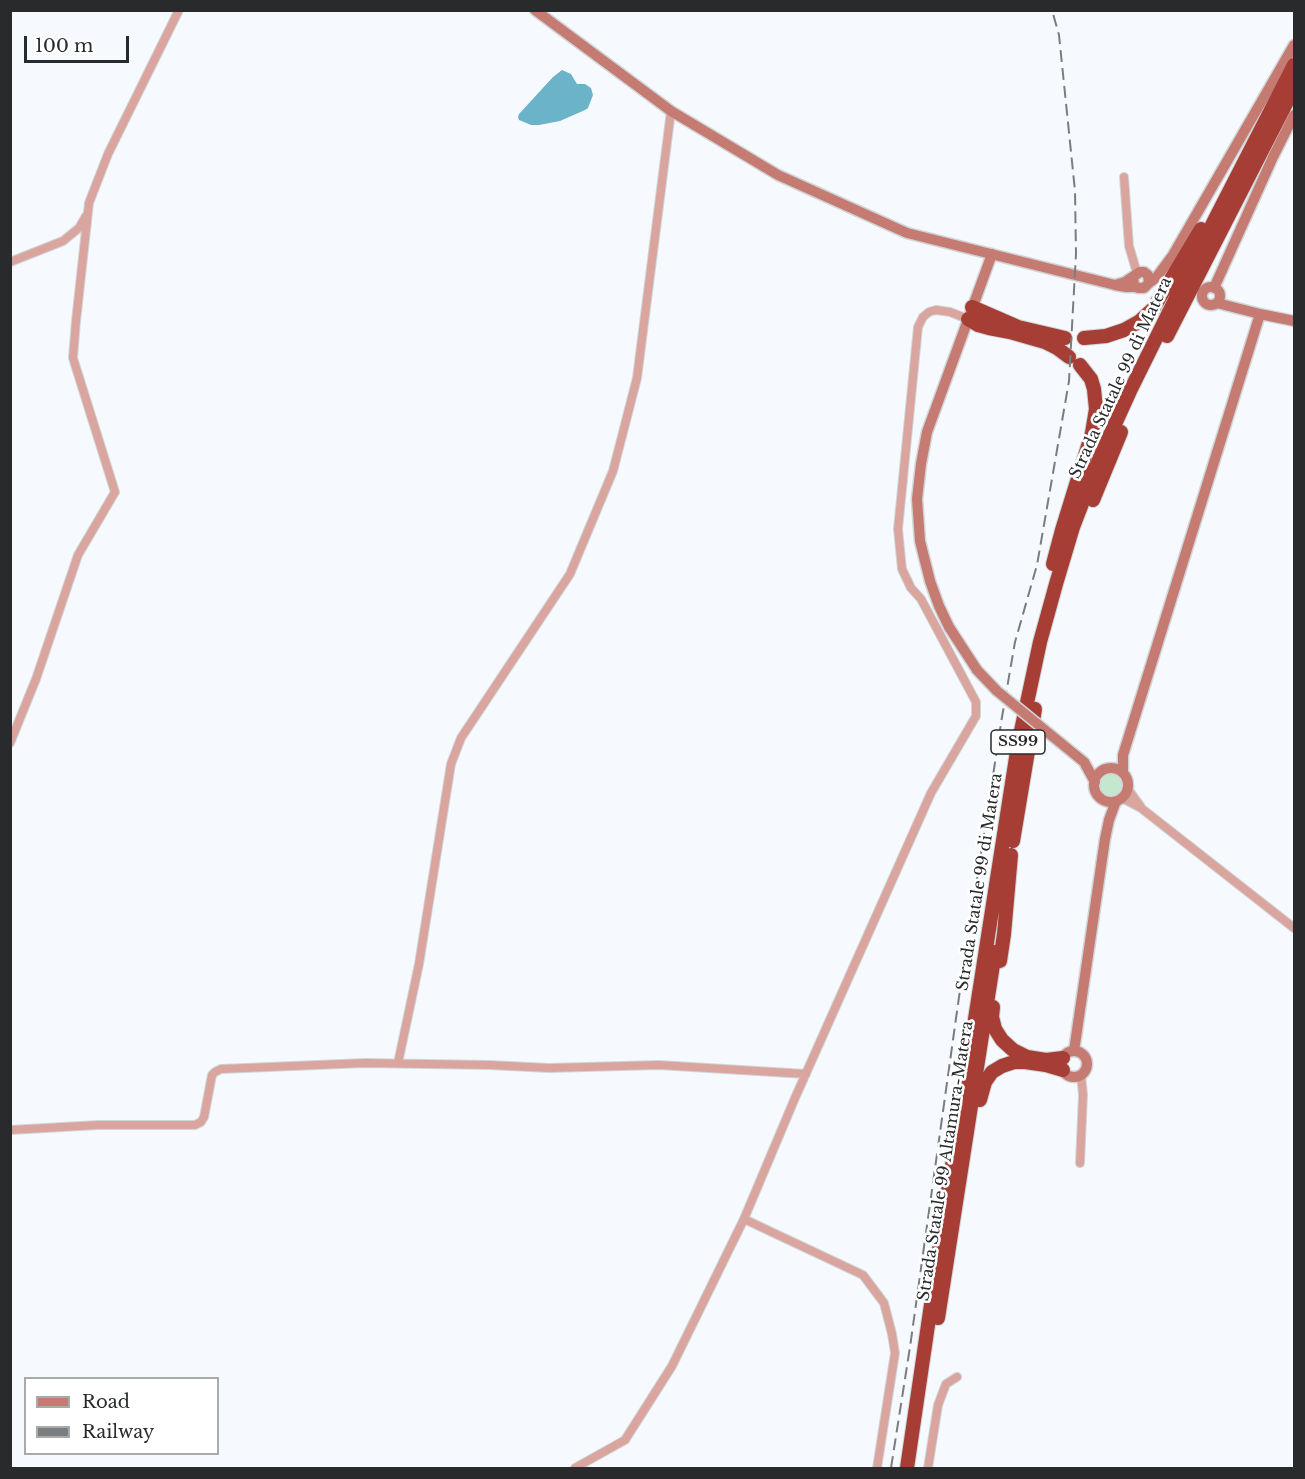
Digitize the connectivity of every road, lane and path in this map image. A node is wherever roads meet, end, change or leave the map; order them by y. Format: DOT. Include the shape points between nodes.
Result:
graph roads {
  1 [pos="179,10"];
  2 [pos="536,10"];
  3 [pos="1294,45"];
  4 [pos="1294,65"];
  5 [pos="1294,88"];
  6 [pos="670,111"];
  7 [pos="1294,115"];
  8 [pos="1256,140"];
  9 [pos="1124,177"];
  10 [pos="88,213"];
  11 [pos="992,254"];
  12 [pos="10,262"];
  13 [pos="1140,279"];
  14 [pos="970,313"];
  15 [pos="1260,314"];
  16 [pos="1294,321"];
  17 [pos="1065,338"];
  18 [pos="1084,338"];
  19 [pos="10,743"];
  20 [pos="1018,745"];
  21 [pos="1123,754"];
  22 [pos="1084,762"];
  23 [pos="1106,769"];
  24 [pos="1123,773"];
  25 [pos="1095,782"];
  26 [pos="1122,796"];
  27 [pos="1104,800"];
  28 [pos="1109,820"];
  29 [pos="1011,855"];
  30 [pos="1294,928"];
  31 [pos="1067,1060"];
  32 [pos="398,1063"];
  33 [pos="806,1074"];
  34 [pos="1081,1076"];
  35 [pos="10,1130"];
  36 [pos="1080,1163"];
  37 [pos="744,1219"];
  38 [pos="939,1312"];
  39 [pos="957,1377"];
  40 [pos="575,1468"];
  41 [pos="877,1468"];
  42 [pos="907,1468"];
  43 [pos="915,1468"];
  44 [pos="928,1468"];
  1 -- 10 [label="street" via="108,153"];
  2 -- 6 [label="street"];
  3 -- 13 [label="street" via="1165,268"];
  4 -- 8 [label="highway, Strada Statale 99 di Matera / SS99"];
  5 -- 29 [label="highway, Strada Statale 99 Altamura-Matera / SS99" via="1137,395 1082,529 1048,644"];
  6 -- 11 [label="street" via="778,175 907,233"];
  6 -- 32 [label="street" via="637,378 614,471 570,574 480,707 451,764 419,964"];
  7 -- 15 [label="street" via="1214,288 1208,287 1202,293 1202,300 1209,305 1217,303"];
  8 -- 18 [label="highway" via="1153,309 1124,330"];
  8 -- 20 [label="highway, Strada Statale 99 di Matera / SS99" via="1100,457 1056,584"];
  9 -- 13 [label="street" via="1129,246"];
  10 -- 12 [label="street" via="79,228 63,241"];
  10 -- 19 [label="street" via="73,358 115,492 78,555"];
  11 -- 13 [label="street" via="1115,285"];
  11 -- 14 [label="street"];
  14 -- 17 [label="highway"];
  14 -- 20 [label="highway" via="978,324 1057,348 1075,361 1091,379 1094,389 1095,421 1042,608 1027,672"];
  14 -- 22 [label="street, bridge" via="927,432 921,464 917,500 930,581 949,627 977,670"];
  14 -- 33 [label="street" via="928,312 918,327 898,529 902,569 976,702 976,716 932,794"];
  15 -- 16 [label="street"];
  15 -- 21 [label="street"];
  20 -- 42 [label="highway, Strada Statale 99 di Matera / SS99"];
  21 -- 23 [label="street"];
  21 -- 24 [label="street"];
  22 -- 23 [label="street"];
  22 -- 25 [label="street"];
  23 -- 24 [label="street"];
  23 -- 25 [label="street"];
  24 -- 26 [label="street" via="1128,780"];
  25 -- 27 [label="street" via="1096,793"];
  26 -- 27 [label="street"];
  26 -- 28 [label="street"];
  26 -- 30 [label="street"];
  27 -- 28 [label="street"];
  28 -- 31 [label="street"];
  29 -- 31 [label="highway" via="994,992 995,1029 1013,1050 1027,1057"];
  29 -- 38 [label="highway, Strada Statale 99 Altamura-Matera / SS99"];
  31 -- 34 [label="street" via="1065,1073"];
  31 -- 34 [label="street" via="1082,1054 1087,1061"];
  31 -- 38 [label="highway" via="1046,1065 1014,1062 992,1072 985,1082"];
  32 -- 33 [label="street" via="549,1068 659,1065"];
  32 -- 35 [label="street" via="217,1070 211,1078 204,1117 195,1125"];
  33 -- 37 [label="street"];
  34 -- 36 [label="street"];
  37 -- 40 [label="street" via="672,1366 625,1440"];
  37 -- 41 [label="street" via="862,1275 884,1303 895,1353"];
  38 -- 43 [label="highway, Strada Statale 99 Altamura-Matera / SS99"];
  39 -- 44 [label="street" via="946,1384 938,1405"];
}
